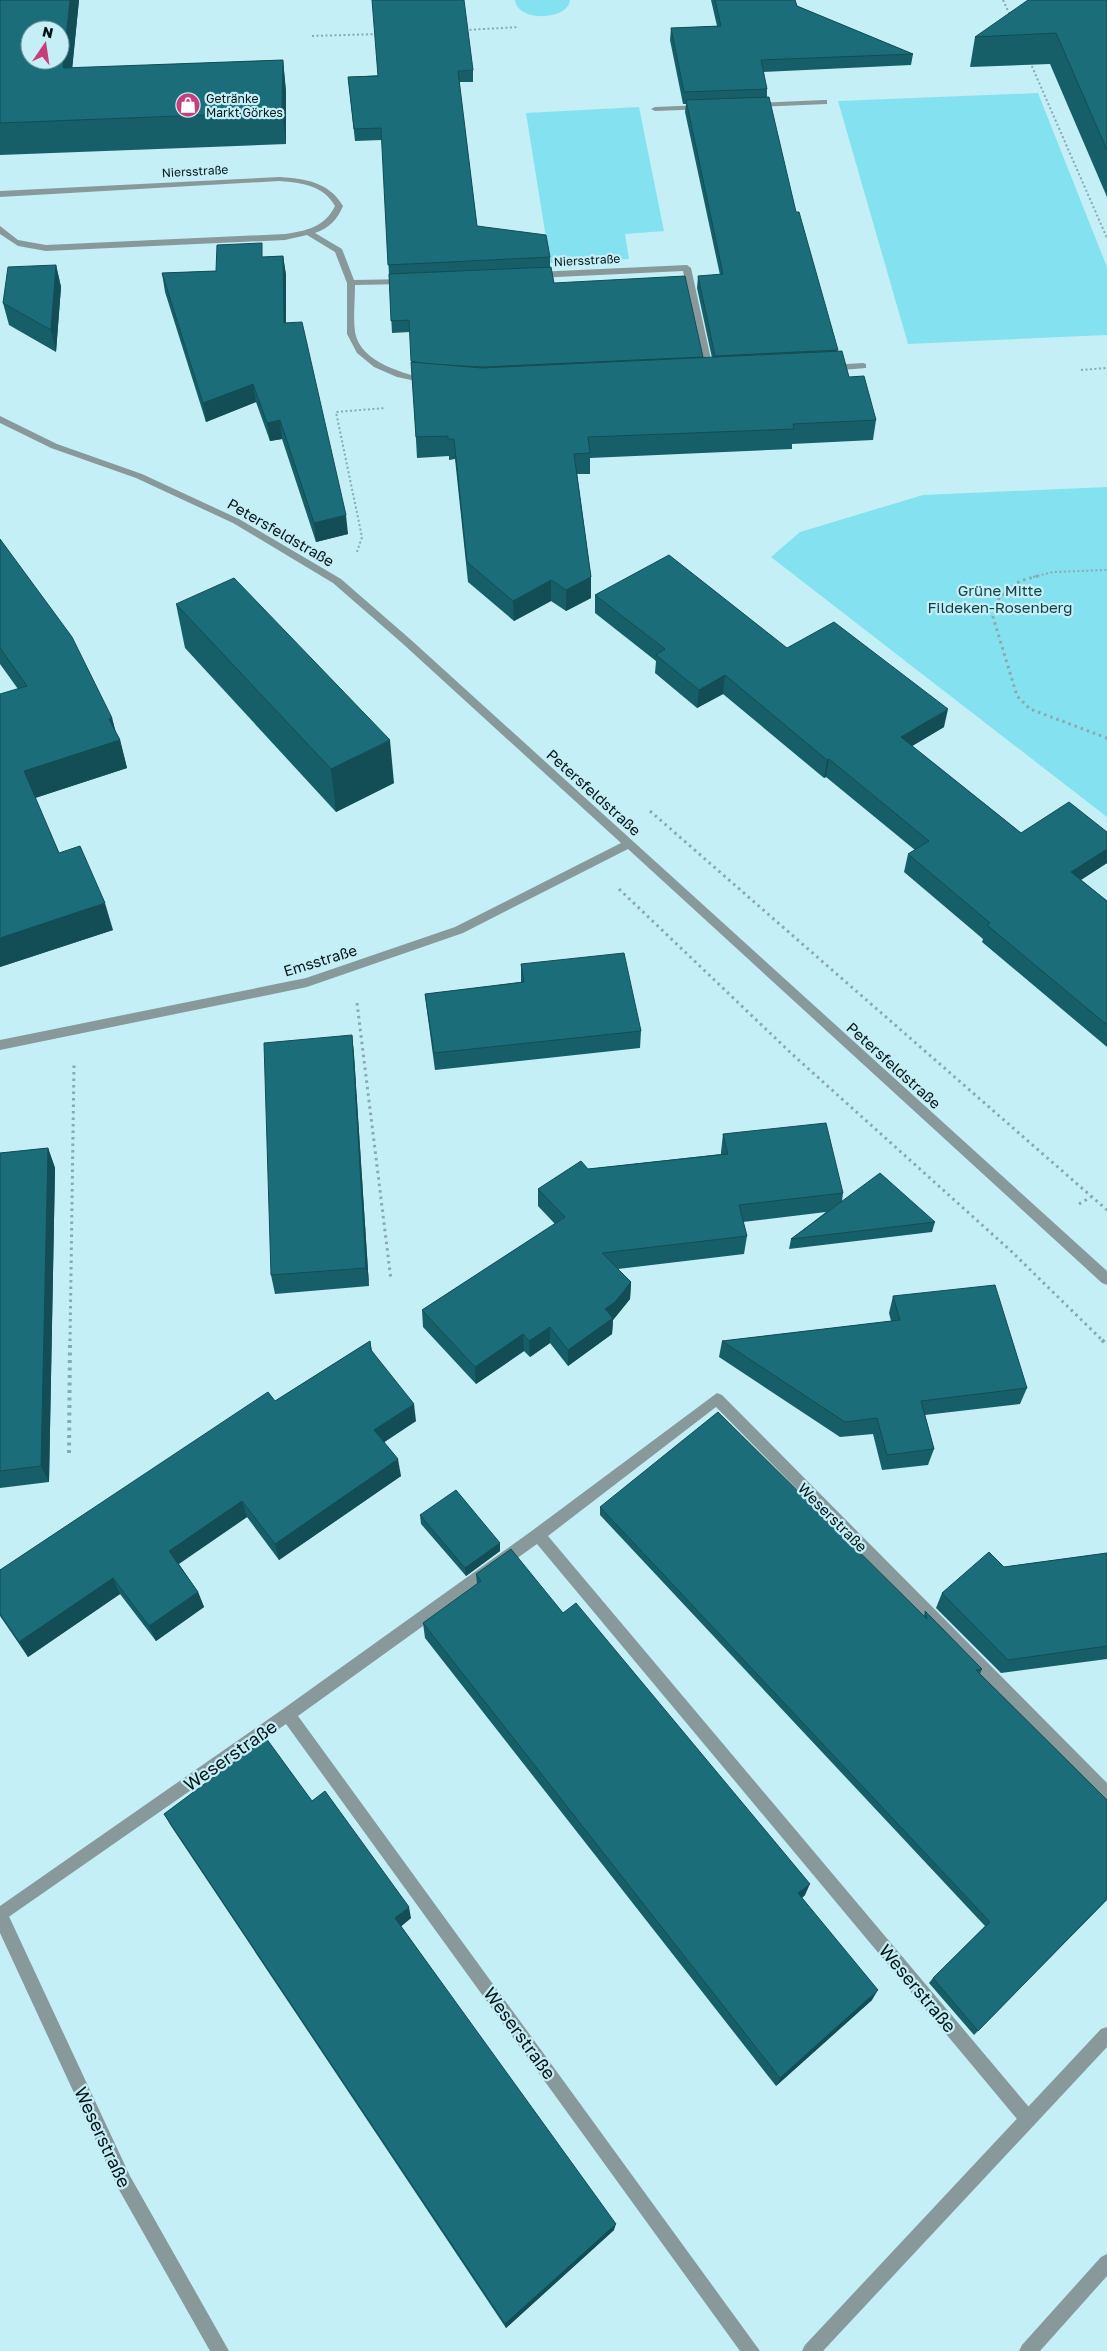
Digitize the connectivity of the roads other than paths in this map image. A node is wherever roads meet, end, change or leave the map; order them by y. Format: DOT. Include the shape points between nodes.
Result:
graph roads {
  1 [pos="824,102"];
  2 [pos="745,106"];
  3 [pos="715,107"];
  4 [pos="655,109"];
  5 [pos="0,194"];
  6 [pos="0,229"];
  7 [pos="309,232"];
  8 [pos="529,275"];
  9 [pos="420,280"];
  10 [pos="351,283"];
  11 [pos="863,366"];
  12 [pos="815,368"];
  13 [pos="709,373"];
  14 [pos="432,382"];
  15 [pos="0,419"];
  16 [pos="628,844"];
  17 [pos="0,1044"];
  18 [pos="1107,1279"];
  19 [pos="538,1535"];
  20 [pos="288,1714"];
  21 [pos="1107,1794"];
  22 [pos="0,1916"];
  23 [pos="1107,2035"];
  24 [pos="1028,2119"];
  25 [pos="1107,2263"];
  26 [pos="220,2351"];
  27 [pos="751,2351"];
  28 [pos="811,2351"];
  29 [pos="1028,2351"];
  1 -- 2 [label="street"];
  3 -- 4 [label="street"];
  5 -- 7 [label="street, Niersstraße" via="280,179 302,181 334,195 339,206 335,217"];
  6 -- 7 [label="street, Niersstraße" via="4,236 18,244 46,248 285,237"];
  7 -- 10 [label="street" via="339,251"];
  8 -- 13 [label="street, Niersstraße" via="687,268"];
  9 -- 10 [label="street"];
  10 -- 14 [label="street" via="351,334 360,351 378,366"];
  11 -- 12 [label="street"];
  15 -- 16 [label="street, Petersfeldstraße" via="54,446 139,476 236,521 337,581"];
  16 -- 17 [label="street, Emsstraße" via="459,930 307,982"];
  16 -- 18 [label="street, Petersfeldstraße"];
  19 -- 20 [label="street, Weserstraße"];
  19 -- 21 [label="street, Weserstraße" via="717,1399"];
  19 -- 24 [label="street, Weserstraße"];
  20 -- 22 [label="street, Weserstraße"];
  20 -- 27 [label="street, Weserstraße"];
  22 -- 26 [label="street, Weserstraße" via="124,2182"];
  23 -- 24 [label="street"];
  24 -- 28 [label="street"];
  25 -- 29 [label="street"];
}
